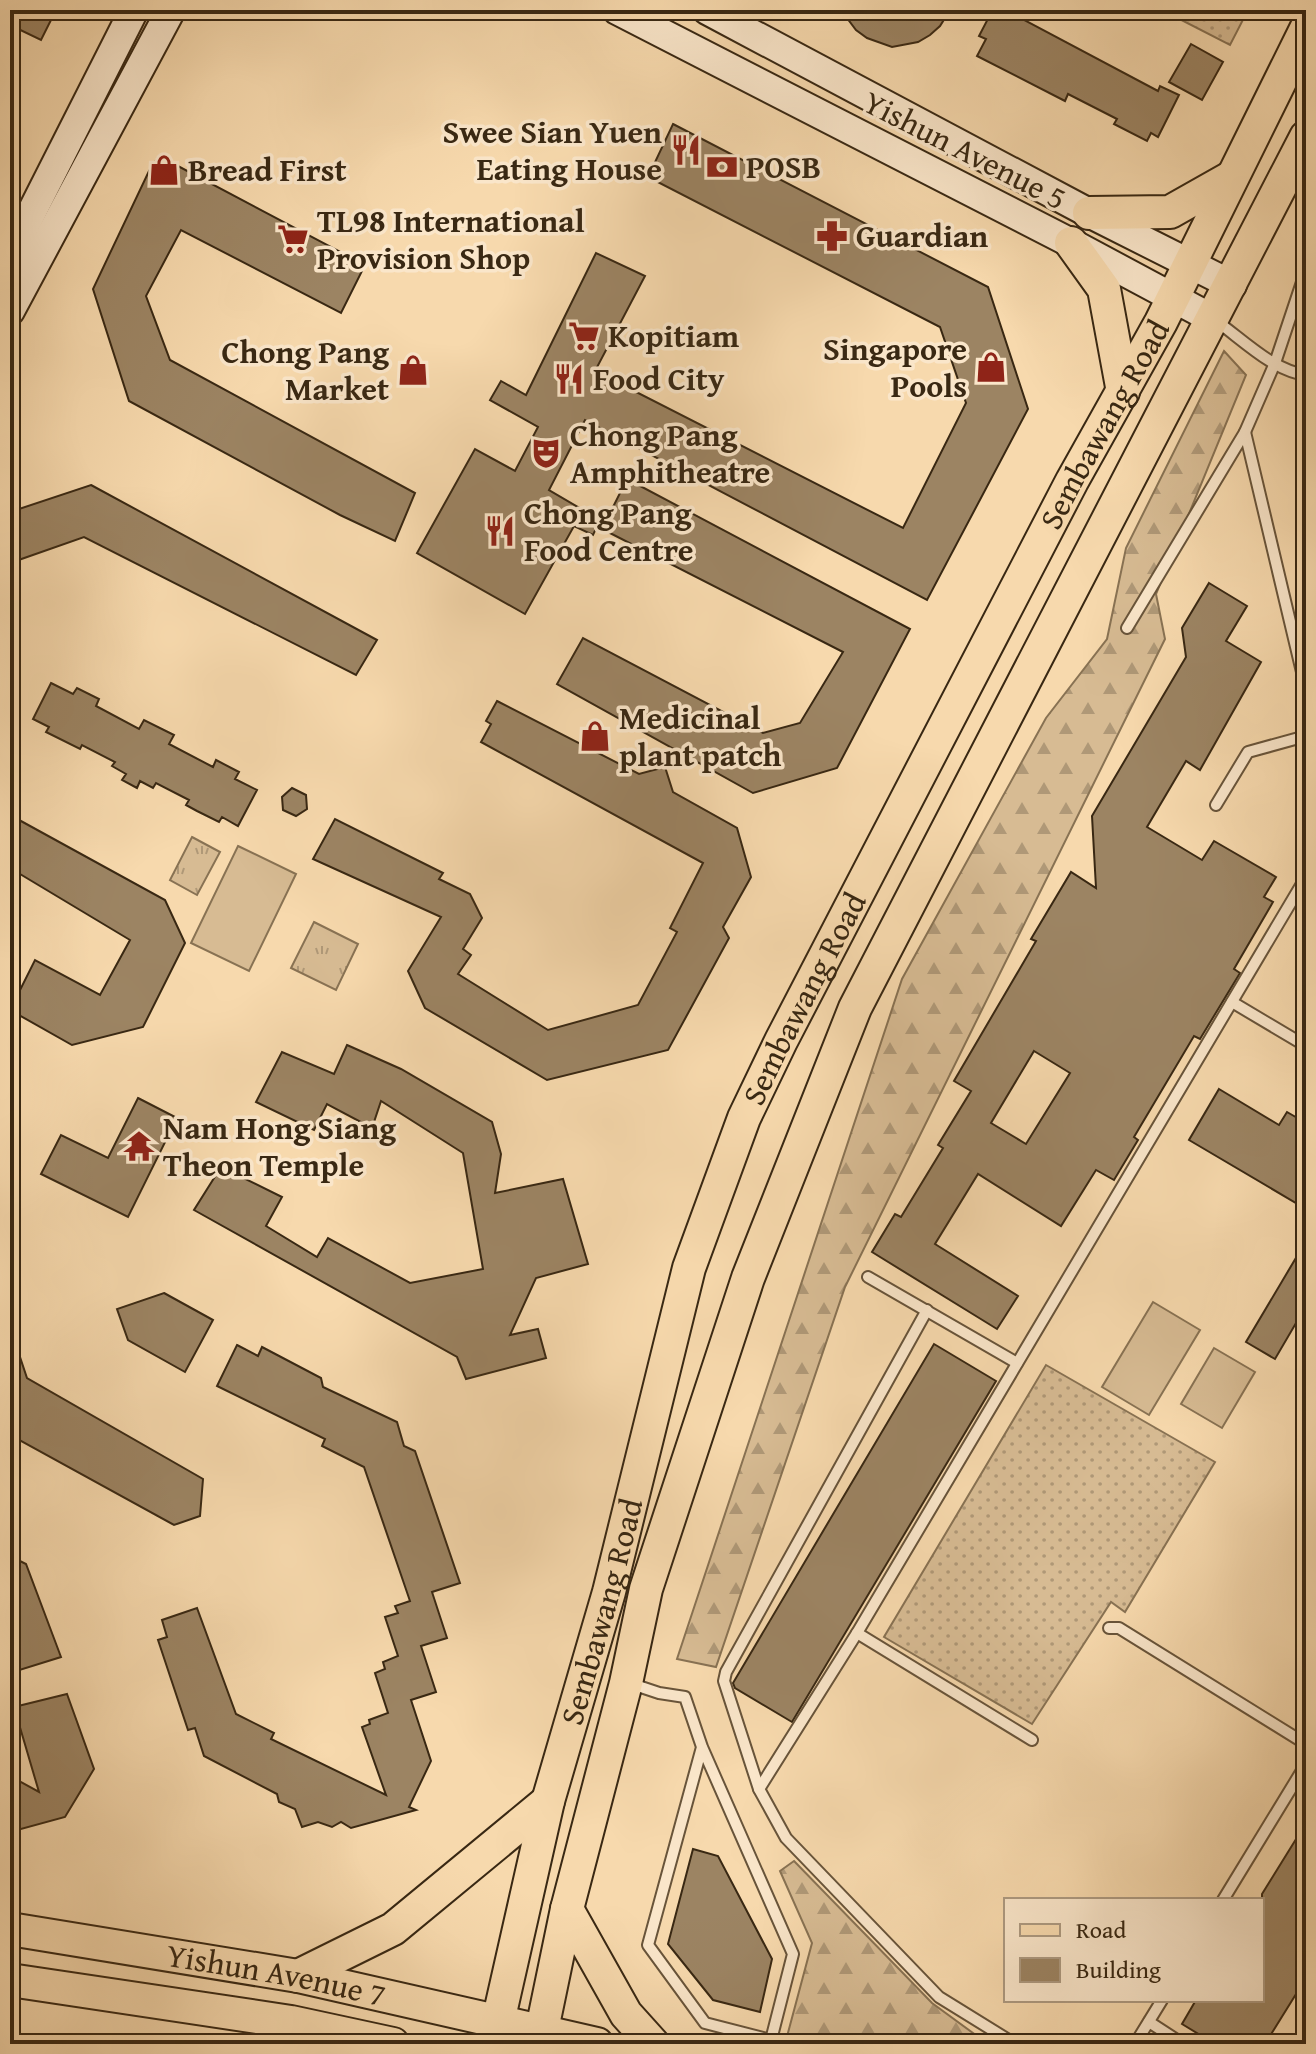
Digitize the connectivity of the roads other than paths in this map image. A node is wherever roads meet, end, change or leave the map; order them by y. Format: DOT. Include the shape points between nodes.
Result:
graph roads {
  1 [pos="171,10"];
  2 [pos="617,10"];
  3 [pos="707,10"];
  4 [pos="131,16"];
  5 [pos="1306,29"];
  6 [pos="156,37"];
  7 [pos="1306,137"];
  8 [pos="1232,177"];
  9 [pos="1089,213"];
  10 [pos="1071,243"];
  11 [pos="10,255"];
  12 [pos="1190,264"];
  13 [pos="1306,270"];
  14 [pos="1232,285"];
  15 [pos="1173,298"];
  16 [pos="10,311"];
  17 [pos="1213,319"];
  18 [pos="1275,363"];
  19 [pos="1306,375"];
  20 [pos="1123,392"];
  21 [pos="1245,432"];
  22 [pos="1127,628"];
  23 [pos="1306,689"];
  24 [pos="1306,736"];
  25 [pos="1216,805"];
  26 [pos="1306,877"];
  27 [pos="1232,1002"];
  28 [pos="1306,1046"];
  29 [pos="868,1277"];
  30 [pos="927,1310"];
  31 [pos="1017,1363"];
  32 [pos="1109,1628"];
  33 [pos="857,1633"];
  34 [pos="626,1683"];
  35 [pos="1032,1740"];
  36 [pos="1306,1744"];
  37 [pos="702,1747"];
  38 [pos="1306,1764"];
  39 [pos="759,1789"];
  40 [pos="548,1801"];
  41 [pos="1224,1898"];
  42 [pos="567,1909"];
  43 [pos="10,1929"];
  44 [pos="298,1976"];
  45 [pos="10,1980"];
  46 [pos="1161,2002"];
  47 [pos="1149,2022"];
  48 [pos="496,2033"];
  49 [pos="540,2038"];
  50 [pos="359,2040"];
  51 [pos="393,2044"];
  52 [pos="597,2044"];
  53 [pos="653,2044"];
  54 [pos="1015,2044"];
  55 [pos="1135,2044"];
  56 [pos="1183,2044"];
  1 -- 6 [label="main road"];
  2 -- 10 [label="main road, Yishun Avenue 5" via="653,23"];
  3 -- 9 [label="main road, Yishun Avenue 5"];
  4 -- 6 [label="lane"];
  4 -- 11 [label="main road"];
  5 -- 8 [label="main road, Sembawang Road"];
  6 -- 16 [label="main road"];
  7 -- 14 [label="main road, Sembawang Road"];
  8 -- 9 [label="main road" via="1170,212"];
  8 -- 12 [label="main road, Sembawang Road"];
  9 -- 12 [label="main road, Yishun Avenue 5"];
  10 -- 15 [label="main road, Yishun Avenue 5"];
  10 -- 20 [label="main road" via="1104,289"];
  12 -- 14 [label="main road, Yishun Avenue 5"];
  12 -- 15 [label="main road, Sembawang Road"];
  13 -- 18 [label="lane"];
  14 -- 17 [label="main road, Sembawang Road"];
  15 -- 17 [label="main road, Yishun Avenue 5"];
  15 -- 20 [label="main road, Sembawang Road"];
  17 -- 18 [label="lane, Yishun Avenue 5"];
  17 -- 34 [label="main road, Sembawang Road" via="855,1008 748,1278 646,1589"];
  18 -- 19 [label="lane, Yishun Avenue 5"];
  18 -- 21 [label="lane"];
  20 -- 40 [label="main road, Sembawang Road" via="744,1118 689,1268 609,1592"];
  21 -- 22 [label="lane"];
  21 -- 23 [label="lane"];
  24 -- 25 [label="lane" via="1248,752"];
  26 -- 27 [label="lane"];
  27 -- 28 [label="lane"];
  27 -- 31 [label="lane"];
  29 -- 30 [label="lane"];
  30 -- 31 [label="lane"];
  30 -- 39 [label="lane" via="726,1672 724,1681"];
  31 -- 33 [label="lane"];
  32 -- 36 [label="lane" via="1119,1628"];
  33 -- 35 [label="lane"];
  33 -- 39 [label="lane"];
  34 -- 37 [label="lane" via="685,1697"];
  34 -- 42 [label="main road, Sembawang Road"];
  37 -- 37 [label="lane" via="793,1954 771,2040 705,2023 648,1945"];
  38 -- 41 [label="lane"];
  39 -- 54 [label="lane" via="786,1838 917,1976 939,1997"];
  40 -- 44 [label="main road" via="393,1929"];
  40 -- 48 [label="main road, Sembawang Road"];
  42 -- 49 [label="main road, Sembawang Road"];
  42 -- 53 [label="main road" via="626,2014"];
  43 -- 44 [label="main road, Yishun Avenue 7"];
  44 -- 48 [label="main road, Yishun Avenue 7"];
  45 -- 50 [label="main road, Yishun Avenue 7" via="291,2022"];
  46 -- 47 [label="lane"];
  47 -- 55 [label="lane"];
  47 -- 56 [label="lane"];
  48 -- 49 [label="main road, Yishun Avenue 7"];
  49 -- 52 [label="main road, Yishun Avenue 7"];
  50 -- 51 [label="main road, Yishun Avenue 7"];
}
